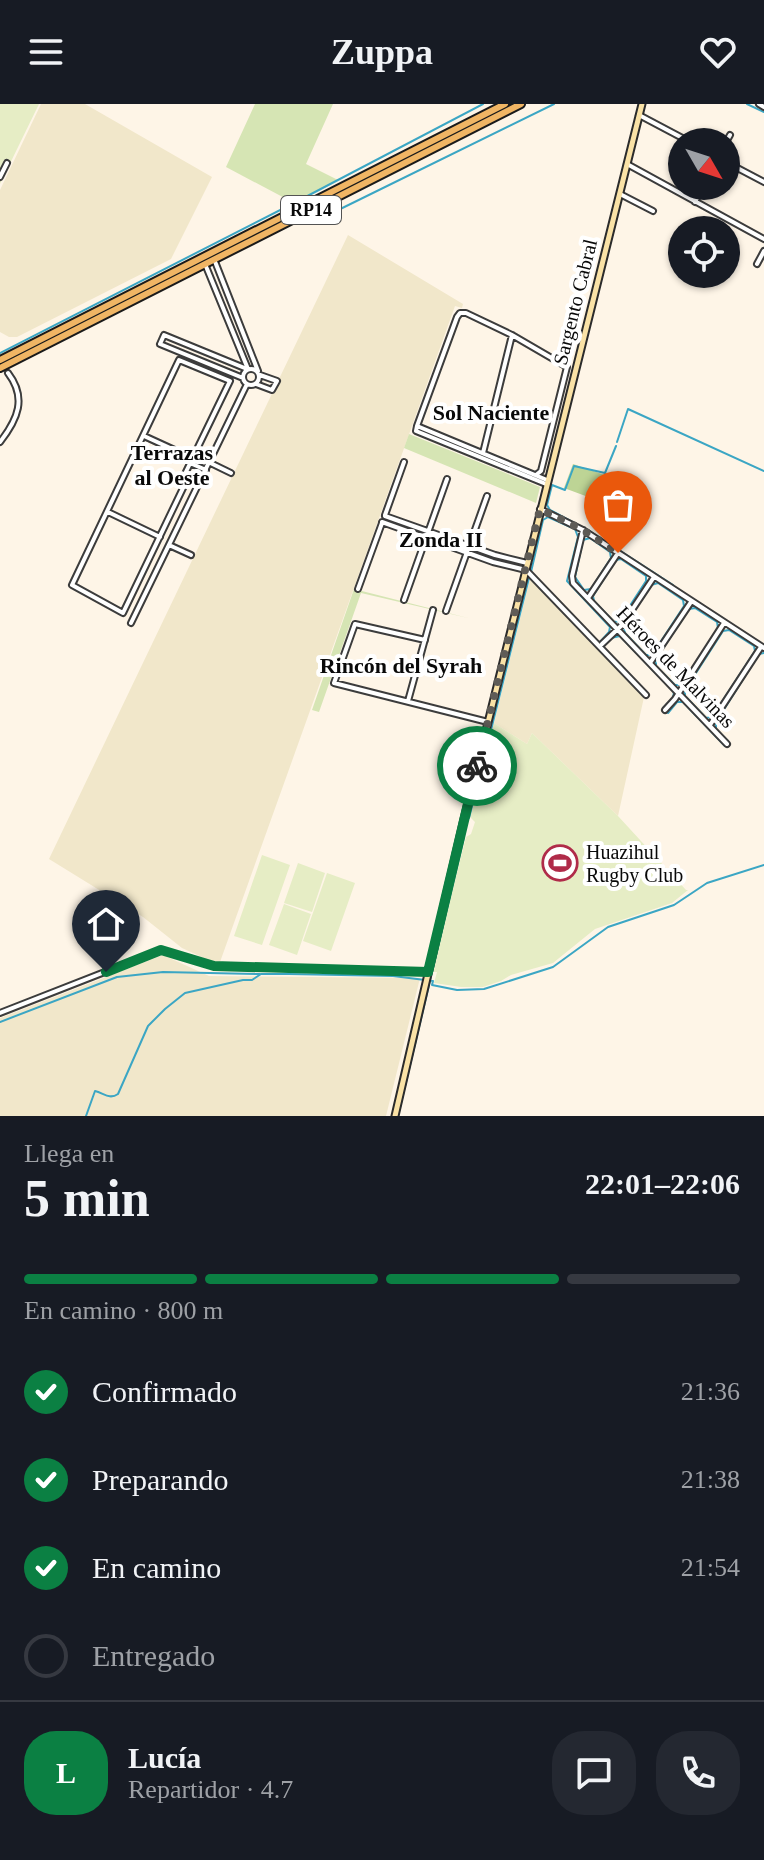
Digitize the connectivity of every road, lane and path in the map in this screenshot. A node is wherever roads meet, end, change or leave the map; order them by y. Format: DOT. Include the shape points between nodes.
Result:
graph roads {
  1 [pos="505,104"];
  2 [pos="521,104"];
  3 [pos="642,104"];
  4 [pos="639,115"];
  5 [pos="668,130"];
  6 [pos="7,163"];
  7 [pos="627,164"];
  8 [pos="740,169"];
  9 [pos="0,177"];
  10 [pos="764,182"];
  11 [pos="620,194"];
  12 [pos="695,202"];
  13 [pos="653,211"];
  14 [pos="764,239"];
  15 [pos="764,251"];
  16 [pos="214,259"];
  17 [pos="205,264"];
  18 [pos="757,264"];
  19 [pos="99,314"];
  20 [pos="512,335"];
  21 [pos="0,360"];
  22 [pos="0,368"];
  23 [pos="247,369"];
  24 [pos="8,373"];
  25 [pos="258,373"];
  26 [pos="243,378"];
  27 [pos="247,384"];
  28 [pos="256,384"];
  29 [pos="143,435"];
  30 [pos="0,442"];
  31 [pos="482,456"];
  32 [pos="192,459"];
  33 [pos="210,462"];
  34 [pos="404,462"];
  35 [pos="206,470"];
  36 [pos="231,473"];
  37 [pos="524,473"];
  38 [pos="536,475"];
  39 [pos="447,479"];
  40 [pos="547,482"];
  41 [pos="487,496"];
  42 [pos="540,509"];
  43 [pos="107,512"];
  44 [pos="385,516"];
  45 [pos="382,522"];
  46 [pos="583,530"];
  47 [pos="428,531"];
  48 [pos="160,537"];
  49 [pos="426,538"];
  50 [pos="169,545"];
  51 [pos="469,546"];
  52 [pos="467,552"];
  53 [pos="618,553"];
  54 [pos="191,555"];
  55 [pos="526,567"];
  56 [pos="654,577"];
  57 [pos="358,589"];
  58 [pos="588,598"];
  59 [pos="404,600"];
  60 [pos="691,601"];
  61 [pos="433,610"];
  62 [pos="446,611"];
  63 [pos="131,623"];
  64 [pos="724,623"];
  65 [pos="617,629"];
  66 [pos="425,640"];
  67 [pos="602,644"];
  68 [pos="762,647"];
  69 [pos="650,663"];
  70 [pos="679,693"];
  71 [pos="646,695"];
  72 [pos="408,701"];
  73 [pos="665,710"];
  74 [pos="488,720"];
  75 [pos="710,725"];
  76 [pos="727,744"];
  77 [pos="427,977"];
  78 [pos="0,1013"];
  79 [pos="395,1116"];
  1 -- 19 [label="main road, RP14"];
  2 -- 16 [label="main road, RP14"];
  3 -- 4 [label="main road, Sargento Cabral"];
  4 -- 5 [label="street"];
  4 -- 7 [label="main road, Sargento Cabral"];
  6 -- 9 [label="street"];
  7 -- 11 [label="main road, Sargento Cabral"];
  7 -- 12 [label="street"];
  8 -- 10 [label="street"];
  11 -- 13 [label="street"];
  11 -- 40 [label="main road, Sargento Cabral"];
  12 -- 14 [label="street"];
  15 -- 18 [label="street"];
  16 -- 17 [label="main road, RP14"];
  16 -- 25 [label="street"];
  17 -- 19 [label="main road, RP14"];
  17 -- 23 [label="street"];
  19 -- 21 [label="main road, RP14"];
  19 -- 22 [label="main road, RP14"];
  20 -- 31 [label="street"];
  20 -- 31 [label="street" via="458,314 417,426"];
  20 -- 38 [label="street" via="567,367"];
  23 -- 25 [label="street"];
  23 -- 26 [label="street"];
  23 -- 26 [label="street" via="164,335 160,344"];
  24 -- 30 [label="street" via="20,402"];
  25 -- 28 [label="street"];
  25 -- 28 [label="street" via="277,381 272,390"];
  26 -- 27 [label="street"];
  27 -- 28 [label="street"];
  27 -- 33 [label="street"];
  29 -- 32 [label="street"];
  29 -- 32 [label="street" via="179,360 230,381"];
  29 -- 43 [label="street"];
  31 -- 37 [label="street"];
  32 -- 33 [label="street"];
  32 -- 35 [label="street"];
  32 -- 48 [label="street"];
  33 -- 35 [label="street"];
  33 -- 36 [label="street"];
  34 -- 44 [label="street"];
  35 -- 50 [label="street"];
  37 -- 38 [label="street"];
  37 -- 40 [label="street"];
  38 -- 40 [label="street"];
  39 -- 47 [label="street"];
  40 -- 42 [label="main road, Sargento Cabral"];
  41 -- 51 [label="street"];
  42 -- 46 [label="street"];
  42 -- 55 [label="main road, Sargento Cabral"];
  43 -- 48 [label="street"];
  43 -- 48 [label="street" via="72,585 123,613"];
  44 -- 45 [label="street"];
  44 -- 47 [label="street"];
  45 -- 49 [label="street"];
  45 -- 57 [label="street"];
  46 -- 53 [label="street"];
  46 -- 58 [label="street, Héroes de Malvinas" via="572,576"];
  47 -- 49 [label="street"];
  47 -- 51 [label="street"];
  49 -- 52 [label="street"];
  49 -- 59 [label="street"];
  50 -- 54 [label="street"];
  50 -- 63 [label="street"];
  51 -- 52 [label="street"];
  51 -- 55 [label="street"];
  52 -- 55 [label="street"];
  52 -- 62 [label="street"];
  53 -- 56 [label="street"];
  53 -- 58 [label="street"];
  55 -- 71 [label="street"];
  55 -- 74 [label="main road, Sargento Cabral"];
  56 -- 60 [label="street"];
  56 -- 65 [label="street"];
  58 -- 65 [label="street, Héroes de Malvinas"];
  60 -- 64 [label="street"];
  60 -- 69 [label="street"];
  61 -- 66 [label="street"];
  64 -- 68 [label="street"];
  64 -- 70 [label="street"];
  65 -- 67 [label="street"];
  65 -- 69 [label="street, Héroes de Malvinas"];
  66 -- 72 [label="street"];
  66 -- 72 [label="street" via="355,624 334,683"];
  68 -- 75 [label="street"];
  69 -- 70 [label="street, Héroes de Malvinas"];
  70 -- 73 [label="street"];
  70 -- 75 [label="street, Héroes de Malvinas"];
  72 -- 74 [label="street"];
  74 -- 77 [label="main road, Sargento Cabral"];
  75 -- 76 [label="street, Héroes de Malvinas"];
  77 -- 78 [label="street" via="214,966 161,950"];
  77 -- 79 [label="main road, Sargento Cabral"];
}
